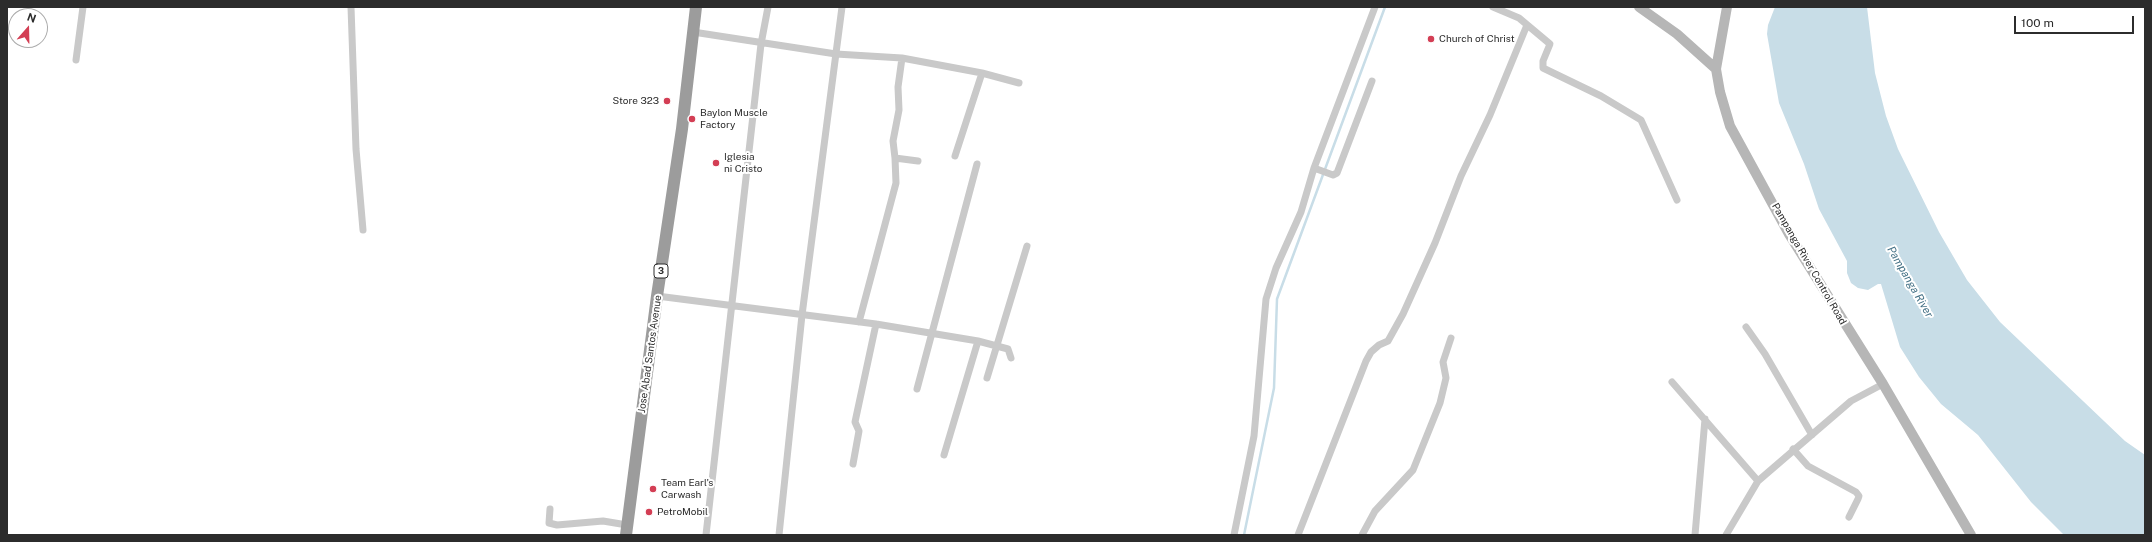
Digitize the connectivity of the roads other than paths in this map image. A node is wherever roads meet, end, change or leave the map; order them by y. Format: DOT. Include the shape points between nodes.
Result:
graph roads {
  1 [pos="83,7"];
  2 [pos="351,7"];
  3 [pos="696,7"];
  4 [pos="768,7"];
  5 [pos="842,7"];
  6 [pos="1375,7"];
  7 [pos="1493,7"];
  8 [pos="1639,7"];
  9 [pos="1727,7"];
  10 [pos="1527,25"];
  11 [pos="693,32"];
  12 [pos="761,44"];
  13 [pos="836,54"];
  14 [pos="902,58"];
  15 [pos="76,60"];
  16 [pos="1716,69"];
  17 [pos="982,73"];
  18 [pos="1372,81"];
  19 [pos="1020,83"];
  20 [pos="955,156"];
  21 [pos="895,158"];
  22 [pos="918,161"];
  23 [pos="977,164"];
  24 [pos="1316,169"];
  25 [pos="1677,200"];
  26 [pos="363,230"];
  27 [pos="1027,246"];
  28 [pos="657,296"];
  29 [pos="733,306"];
  30 [pos="802,315"];
  31 [pos="859,322"];
  32 [pos="876,324"];
  33 [pos="1746,327"];
  34 [pos="931,333"];
  35 [pos="1451,338"];
  36 [pos="978,341"];
  37 [pos="998,346"];
  38 [pos="1011,358"];
  39 [pos="987,378"];
  40 [pos="1672,382"];
  41 [pos="1883,384"];
  42 [pos="917,390"];
  43 [pos="1705,419"];
  44 [pos="1812,434"];
  45 [pos="1793,449"];
  46 [pos="944,454"];
  47 [pos="853,464"];
  48 [pos="1758,481"];
  49 [pos="550,509"];
  50 [pos="1849,517"];
  51 [pos="627,530"];
  52 [pos="706,535"];
  53 [pos="779,535"];
  54 [pos="1234,535"];
  55 [pos="1298,535"];
  56 [pos="1362,535"];
  57 [pos="1695,535"];
  58 [pos="1726,535"];
  59 [pos="1971,535"];
  1 -- 15 [label="street"];
  2 -- 26 [label="street" via="356,149"];
  3 -- 11 [label="highway, Jose Abad Santos Avenue / 3"];
  4 -- 12 [label="street"];
  5 -- 13 [label="street"];
  6 -- 24 [label="street"];
  7 -- 10 [label="street" via="1519,18"];
  8 -- 16 [label="main road" via="1677,34"];
  9 -- 16 [label="main road, Pampanga River Control Road"];
  10 -- 25 [label="street" via="1550,44 1543,68 1641,120"];
  10 -- 55 [label="street" via="1403,314 1388,341 1379,345 1368,356"];
  11 -- 12 [label="street"];
  11 -- 28 [label="highway, Jose Abad Santos Avenue / 3" via="682,129"];
  12 -- 13 [label="street"];
  12 -- 29 [label="street"];
  13 -- 14 [label="street"];
  13 -- 30 [label="street"];
  14 -- 17 [label="street"];
  14 -- 21 [label="street" via="898,87 899,110 893,141"];
  16 -- 41 [label="main road, Pampanga River Control Road" via="1730,126 1789,234"];
  17 -- 19 [label="street"];
  17 -- 20 [label="street"];
  18 -- 24 [label="street" via="1337,173 1333,175"];
  21 -- 22 [label="street"];
  21 -- 31 [label="street" via="896,183"];
  23 -- 34 [label="street"];
  24 -- 54 [label="street" via="1266,299 1254,436"];
  27 -- 37 [label="street"];
  28 -- 29 [label="street"];
  28 -- 51 [label="highway, Jose Abad Santos Avenue / 3"];
  29 -- 30 [label="street"];
  29 -- 52 [label="street"];
  30 -- 31 [label="street"];
  30 -- 53 [label="street"];
  31 -- 32 [label="street"];
  32 -- 34 [label="street"];
  32 -- 47 [label="street" via="855,422 859,432"];
  33 -- 44 [label="street"];
  34 -- 36 [label="street"];
  34 -- 42 [label="street"];
  35 -- 56 [label="street" via="1443,362 1446,378 1440,404 1413,470 1375,511"];
  36 -- 37 [label="street"];
  36 -- 46 [label="street"];
  37 -- 38 [label="street" via="1008,349"];
  37 -- 39 [label="street"];
  40 -- 43 [label="street"];
  41 -- 44 [label="street" via="1851,401"];
  41 -- 59 [label="main road, Pampanga River Control Road"];
  43 -- 48 [label="street"];
  43 -- 57 [label="street"];
  44 -- 45 [label="street"];
  45 -- 48 [label="street"];
  45 -- 50 [label="street" via="1808,466 1856,492 1859,496"];
  48 -- 58 [label="street"];
  49 -- 51 [label="street" via="549,523 557,525 603,521"];
}
